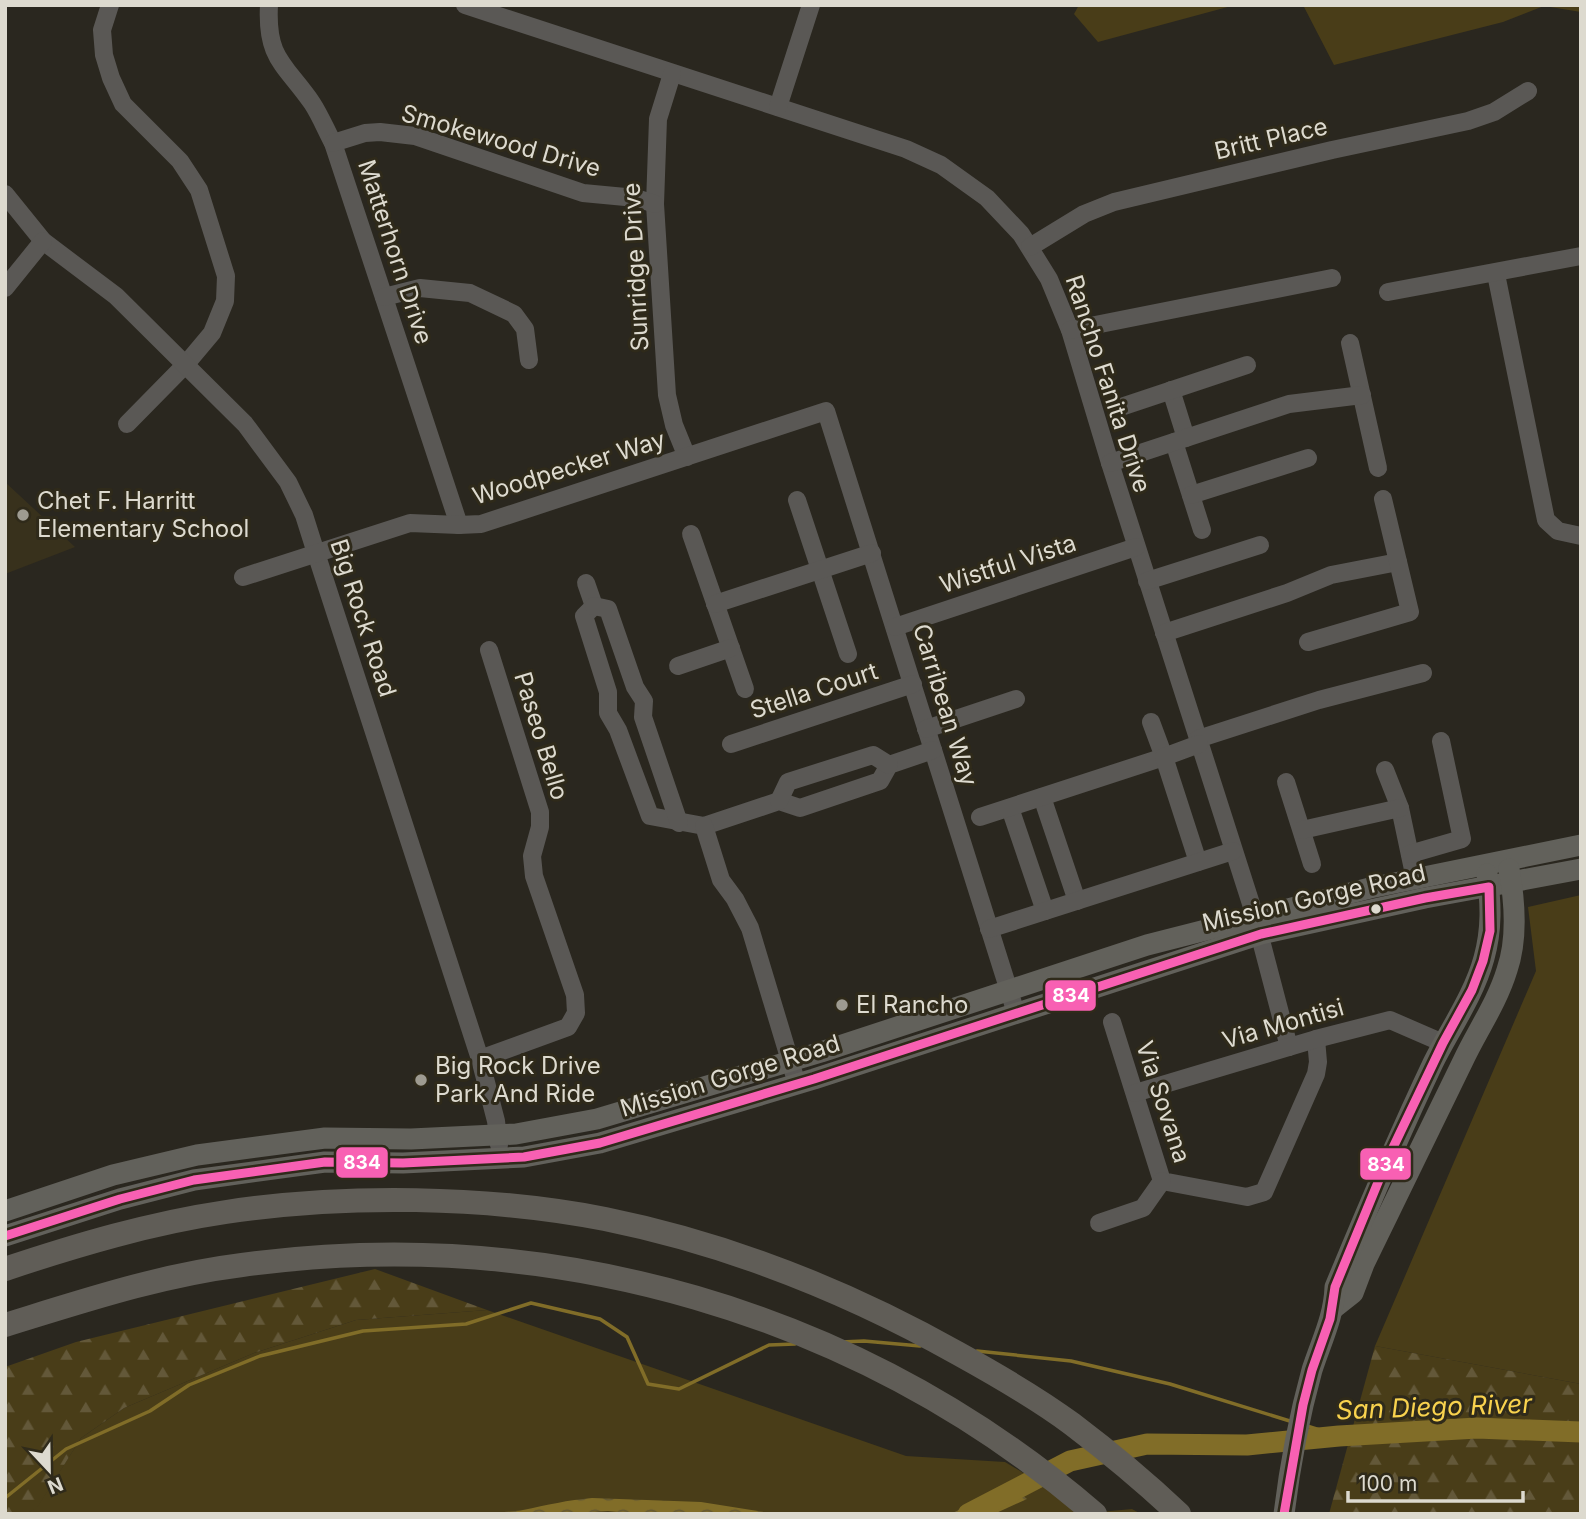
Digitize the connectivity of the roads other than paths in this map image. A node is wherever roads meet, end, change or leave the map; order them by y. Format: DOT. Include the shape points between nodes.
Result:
graph roads {
  1 [pos="110,5"];
  2 [pos="269,5"];
  3 [pos="465,5"];
  4 [pos="811,5"];
  5 [pos="672,74"];
  6 [pos="1528,91"];
  7 [pos="778,107"];
  8 [pos="333,143"];
  9 [pos="5,194"];
  10 [pos="655,204"];
  11 [pos="43,241"];
  12 [pos="1030,247"];
  13 [pos="1581,256"];
  14 [pos="1496,274"];
  15 [pos="1332,278"];
  16 [pos="5,288"];
  17 [pos="1388,292"];
  18 [pos="384,297"];
  19 [pos="1070,330"];
  20 [pos="1350,343"];
  21 [pos="529,359"];
  22 [pos="186,364"];
  23 [pos="1247,365"];
  24 [pos="1171,390"];
  25 [pos="1362,395"];
  26 [pos="1121,407"];
  27 [pos="826,411"];
  28 [pos="127,424"];
  29 [pos="1180,440"];
  30 [pos="687,457"];
  31 [pos="1308,457"];
  32 [pos="1110,463"];
  33 [pos="1378,468"];
  34 [pos="1191,495"];
  35 [pos="1384,499"];
  36 [pos="797,500"];
  37 [pos="458,525"];
  38 [pos="1202,530"];
  39 [pos="691,534"];
  40 [pos="1581,536"];
  41 [pos="1260,545"];
  42 [pos="1136,547"];
  43 [pos="317,553"];
  44 [pos="872,553"];
  45 [pos="1398,562"];
  46 [pos="820,570"];
  47 [pos="243,577"];
  48 [pos="1147,581"];
  49 [pos="586,583"];
  50 [pos="715,604"];
  51 [pos="594,606"];
  52 [pos="895,627"];
  53 [pos="1164,633"];
  54 [pos="1308,642"];
  55 [pos="731,648"];
  56 [pos="489,650"];
  57 [pos="848,654"];
  58 [pos="678,666"];
  59 [pos="1423,673"];
  60 [pos="913,684"];
  61 [pos="635,687"];
  62 [pos="745,689"];
  63 [pos="608,697"];
  64 [pos="1016,699"];
  65 [pos="1151,722"];
  66 [pos="926,729"];
  67 [pos="1441,741"];
  68 [pos="1199,742"];
  69 [pos="731,744"];
  70 [pos="933,750"];
  71 [pos="1164,757"];
  72 [pos="889,765"];
  73 [pos="1385,770"];
  74 [pos="1286,782"];
  75 [pos="1042,797"];
  76 [pos="779,801"];
  77 [pos="1010,808"];
  78 [pos="1400,808"];
  79 [pos="980,817"];
  80 [pos="674,822"];
  81 [pos="704,827"];
  82 [pos="1302,830"];
  83 [pos="1581,845"];
  84 [pos="1233,850"];
  85 [pos="1410,854"];
  86 [pos="1508,861"];
  87 [pos="1198,862"];
  88 [pos="1312,864"];
  89 [pos="1486,864"];
  90 [pos="1581,869"];
  91 [pos="1415,878"];
  92 [pos="1512,883"];
  93 [pos="1489,887"];
  94 [pos="1077,901"];
  95 [pos="1045,911"];
  96 [pos="1258,925"];
  97 [pos="989,929"];
  98 [pos="1009,990"];
  99 [pos="1016,1013"];
  100 [pos="931,1016"];
  101 [pos="1112,1022"];
  102 [pos="1316,1039"];
  103 [pos="1443,1043"];
  104 [pos="1289,1047"];
  105 [pos="885,1056"];
  106 [pos="480,1059"];
  107 [pos="790,1061"];
  108 [pos="797,1084"];
  109 [pos="1135,1093"];
  110 [pos="498,1134"];
  111 [pos="500,1158"];
  112 [pos="1162,1181"];
  113 [pos="5,1211"];
  114 [pos="1099,1223"];
  115 [pos="5,1236"];
  116 [pos="5,1269"];
  117 [pos="1334,1308"];
  118 [pos="5,1325"];
  119 [pos="1095,1514"];
  120 [pos="1179,1514"];
  121 [pos="1283,1514"];
  1 -- 22 [label="street" via="102,30 113,85 123,104 180,161 199,190 226,276 218,323"];
  2 -- 8 [label="street, Matterhorn Drive" via="267,29 272,47"];
  3 -- 5 [label="street, Rancho Fanita Drive"];
  4 -- 7 [label="street"];
  5 -- 7 [label="street, Rancho Fanita Drive"];
  5 -- 10 [label="street, Sunridge Drive" via="658,120"];
  6 -- 12 [label="street, Britt Place" via="1494,112 1468,121 1114,202 1084,214"];
  7 -- 12 [label="street, Rancho Fanita Drive" via="941,165 988,198"];
  8 -- 10 [label="street, Smokewood Drive" via="365,133 415,136 583,193"];
  8 -- 18 [label="street, Matterhorn Drive"];
  9 -- 11 [label="street, Big Rock Road"];
  10 -- 30 [label="street, Sunridge Drive" via="667,395"];
  11 -- 16 [label="street"];
  11 -- 22 [label="street, Big Rock Road" via="116,296"];
  12 -- 19 [label="street, Rancho Fanita Drive"];
  13 -- 14 [label="street"];
  14 -- 17 [label="street"];
  14 -- 40 [label="street" via="1546,520 1558,531"];
  15 -- 19 [label="street"];
  18 -- 21 [label="street" via="420,288 470,293 514,314 525,329"];
  18 -- 37 [label="street, Matterhorn Drive"];
  19 -- 32 [label="street, Rancho Fanita Drive"];
  20 -- 25 [label="street"];
  22 -- 28 [label="street"];
  22 -- 43 [label="street, Big Rock Road" via="245,424 281,470 304,514"];
  23 -- 24 [label="street"];
  24 -- 26 [label="street"];
  24 -- 29 [label="street"];
  25 -- 29 [label="street" via="1289,404"];
  25 -- 33 [label="street"];
  27 -- 30 [label="street, Woodpecker Way"];
  27 -- 44 [label="street, Carribean Way"];
  29 -- 32 [label="street"];
  29 -- 34 [label="street"];
  30 -- 37 [label="street, Woodpecker Way" via="481,524"];
  31 -- 34 [label="street"];
  32 -- 42 [label="street, Rancho Fanita Drive"];
  34 -- 38 [label="street"];
  35 -- 45 [label="street"];
  36 -- 46 [label="street"];
  37 -- 43 [label="street, Woodpecker Way" via="410,523"];
  39 -- 50 [label="street"];
  41 -- 48 [label="street"];
  42 -- 48 [label="street, Rancho Fanita Drive"];
  42 -- 52 [label="street, Wistful Vista"];
  43 -- 47 [label="street, Woodpecker Way"];
  43 -- 106 [label="street, Big Rock Road"];
  44 -- 46 [label="street"];
  44 -- 52 [label="street, Carribean Way"];
  45 -- 53 [label="street" via="1331,575"];
  45 -- 54 [label="street" via="1409,612"];
  46 -- 50 [label="street"];
  46 -- 57 [label="street"];
  48 -- 53 [label="street, Rancho Fanita Drive"];
  49 -- 51 [label="street"];
  50 -- 55 [label="street"];
  51 -- 61 [label="street" via="608,609"];
  51 -- 63 [label="street" via="584,616"];
  52 -- 60 [label="street, Carribean Way"];
  53 -- 68 [label="street, Rancho Fanita Drive"];
  55 -- 58 [label="street"];
  55 -- 62 [label="street"];
  56 -- 106 [label="street, Paseo Bello" via="540,812 532,856 534,876 575,995 576,1013 568,1027"];
  59 -- 68 [label="street" via="1319,700"];
  60 -- 66 [label="street, Carribean Way"];
  60 -- 69 [label="street, Stella Court"];
  61 -- 63 [label="street" via="620,688"];
  61 -- 80 [label="street" via="644,701 643,718"];
  63 -- 80 [label="street" via="608,713 650,816"];
  64 -- 66 [label="street"];
  65 -- 71 [label="street"];
  66 -- 70 [label="street, Carribean Way"];
  67 -- 85 [label="street" via="1462,839"];
  68 -- 71 [label="street"];
  68 -- 84 [label="street, Rancho Fanita Drive"];
  70 -- 72 [label="street"];
  70 -- 97 [label="street, Carribean Way"];
  71 -- 75 [label="street"];
  71 -- 87 [label="street"];
  72 -- 76 [label="street" via="880,781 800,808"];
  72 -- 76 [label="street" via="873,755 788,782"];
  73 -- 78 [label="street"];
  74 -- 82 [label="street"];
  75 -- 77 [label="street"];
  75 -- 94 [label="street"];
  76 -- 81 [label="street"];
  77 -- 79 [label="street"];
  77 -- 95 [label="street"];
  78 -- 82 [label="street"];
  78 -- 85 [label="street"];
  80 -- 81 [label="street"];
  81 -- 107 [label="street" via="721,880 750,928"];
  82 -- 88 [label="street"];
  83 -- 86 [label="main road, Mission Gorge Road"];
  84 -- 87 [label="street"];
  84 -- 96 [label="street, Rancho Fanita Drive"];
  85 -- 91 [label="street"];
  86 -- 89 [label="main road, Mission Gorge Road"];
  86 -- 92 [label="main road"];
  87 -- 94 [label="street"];
  89 -- 91 [label="main road, Mission Gorge Road"];
  89 -- 93 [label="main road"];
  90 -- 92 [label="main road, Mission Gorge Road"];
  91 -- 96 [label="main road, Mission Gorge Road"];
  92 -- 93 [label="main road, Mission Gorge Road"];
  92 -- 117 [label="main road" via="1514,937 1496,1000 1353,1293"];
  93 -- 96 [label="main road, Mission Gorge Road"];
  93 -- 103 [label="main road" via="1490,931 1483,961"];
  94 -- 95 [label="street"];
  95 -- 97 [label="street"];
  96 -- 98 [label="main road, Mission Gorge Road" via="1147,945"];
  96 -- 99 [label="main road, Mission Gorge Road"];
  96 -- 104 [label="street, Rancho Fanita Drive"];
  97 -- 98 [label="street, Carribean Way"];
  98 -- 99 [label="street, Carribean Way"];
  98 -- 100 [label="main road, Mission Gorge Road"];
  99 -- 105 [label="main road, Mission Gorge Road"];
  100 -- 105 [label="main road" via="927,1030 886,1045"];
  100 -- 107 [label="main road, Mission Gorge Road"];
  101 -- 109 [label="street, Via Sovana"];
  102 -- 103 [label="street, Via Montisi" via="1390,1020"];
  102 -- 104 [label="street, Via Montisi"];
  102 -- 112 [label="street, Via Sovana" via="1316,1074 1264,1192 1247,1197"];
  103 -- 117 [label="main road" via="1351,1247 1335,1287"];
  104 -- 109 [label="street, Via Montisi"];
  105 -- 108 [label="main road, Mission Gorge Road"];
  106 -- 110 [label="street, Big Rock Road"];
  107 -- 108 [label="street"];
  107 -- 110 [label="main road, Mission Gorge Road" via="597,1119"];
  108 -- 111 [label="main road, Mission Gorge Road" via="600,1143 545,1155"];
  109 -- 112 [label="street, Via Sovana"];
  110 -- 111 [label="street, Big Rock Road"];
  110 -- 113 [label="main road, Mission Gorge Road" via="325,1138 197,1155 113,1175"];
  111 -- 115 [label="main road, Mission Gorge Road" via="325,1162 194,1180"];
  112 -- 114 [label="street" via="1143,1208"];
  116 -- 120 [label="highway" via="125,1233 226,1212 321,1202 455,1202 605,1219 742,1257 913,1328 1070,1422"];
  117 -- 121 [label="main road" via="1299,1421"];
  118 -- 119 [label="highway" via="118,1290 240,1265 340,1255 494,1258 621,1278 731,1308 862,1361 1003,1443"];
}
